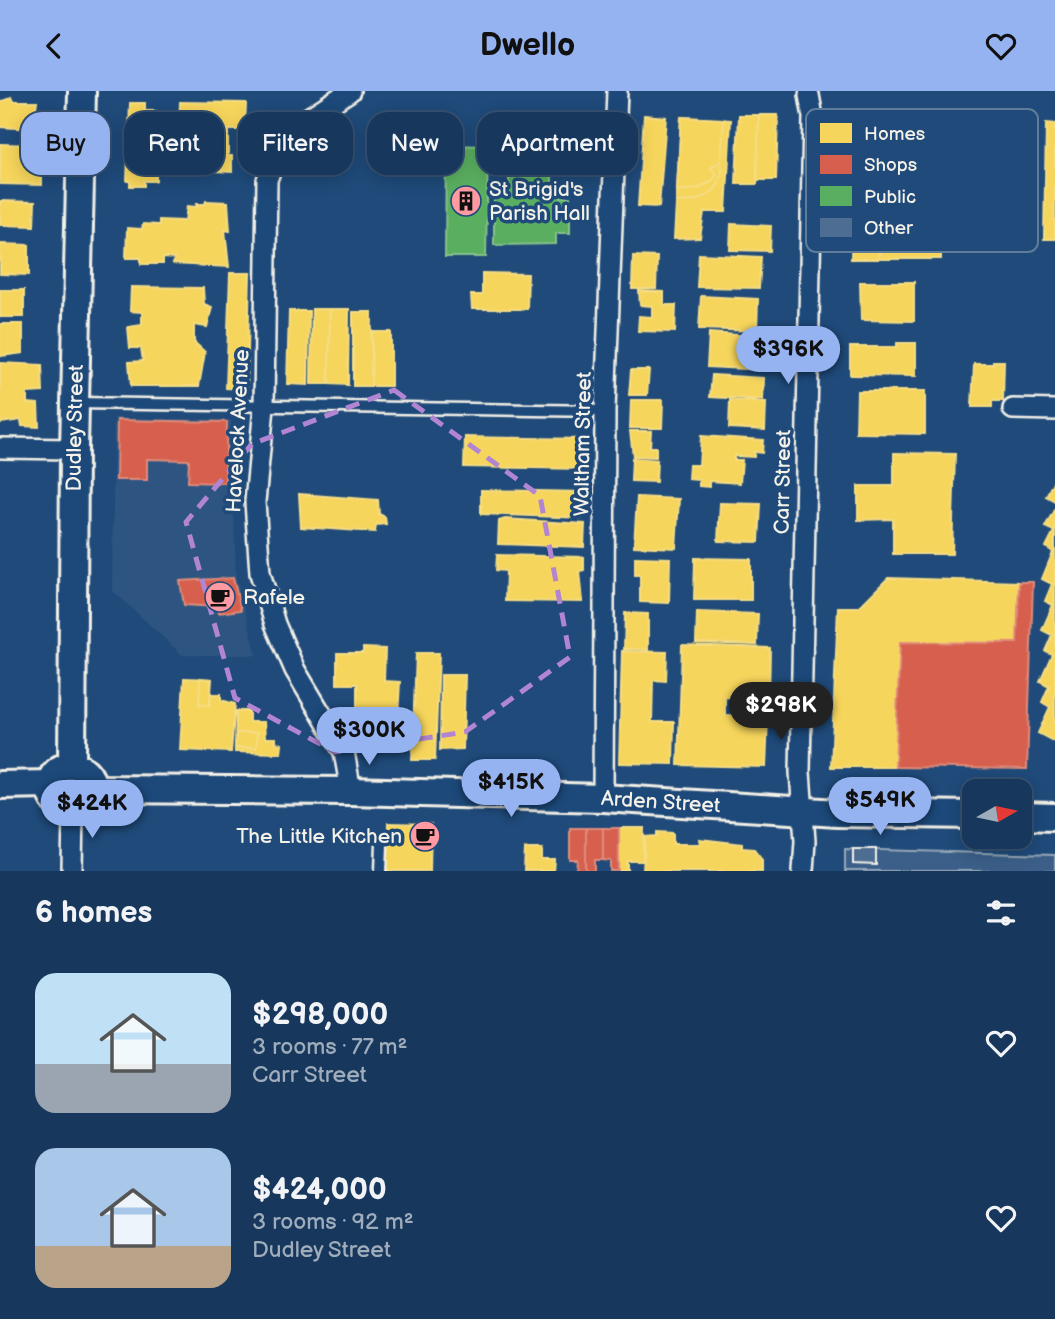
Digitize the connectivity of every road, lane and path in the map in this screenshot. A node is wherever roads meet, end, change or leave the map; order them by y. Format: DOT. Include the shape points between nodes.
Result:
graph roads {
  1 [pos="82,91"];
  2 [pos="350,91"];
  3 [pos="617,91"];
  4 [pos="811,252"];
  5 [pos="75,403"];
  6 [pos="264,407"];
  7 [pos="1013,409"];
  8 [pos="1055,410"];
  9 [pos="605,411"];
  10 [pos="0,448"];
  11 [pos="74,449"];
  12 [pos="72,766"];
  13 [pos="50,784"];
  14 [pos="0,785"];
  15 [pos="93,789"];
  16 [pos="351,791"];
  17 [pos="603,798"];
  18 [pos="73,809"];
  19 [pos="802,810"];
  20 [pos="962,815"];
  21 [pos="1032,816"];
  22 [pos="1055,817"];
  23 [pos="382,844"];
  24 [pos="72,871"];
  25 [pos="382,871"];
  26 [pos="803,871"];
  1 -- 5 [label="main road, Dudley Street"];
  2 -- 6 [label="street, Havelock Avenue" via="281,141 267,180"];
  3 -- 9 [label="street, Waltham Street"];
  4 -- 19 [label="street, Carr Street"];
  5 -- 6 [label="lane"];
  5 -- 11 [label="main road, Dudley Street"];
  6 -- 9 [label="lane"];
  6 -- 16 [label="street, Havelock Avenue" via="255,502 260,573 295,670 344,752"];
  7 -- 8 [label="street"];
  9 -- 17 [label="street, Waltham Street"];
  10 -- 11 [label="street"];
  11 -- 12 [label="main road, Dudley Street"];
  12 -- 13 [label="main road" via="57,771"];
  12 -- 15 [label="main road" via="86,772"];
  13 -- 14 [label="main road"];
  13 -- 18 [label="main road" via="54,800"];
  15 -- 16 [label="main road, Arden Street"];
  15 -- 18 [label="main road" via="86,802"];
  16 -- 17 [label="main road, Arden Street"];
  17 -- 19 [label="main road, Arden Street"];
  18 -- 24 [label="street"];
  19 -- 20 [label="main road, Arden Street"];
  19 -- 26 [label="street, Carr Street"];
  21 -- 22 [label="main road"];
  23 -- 25 [label="lane"];
}
